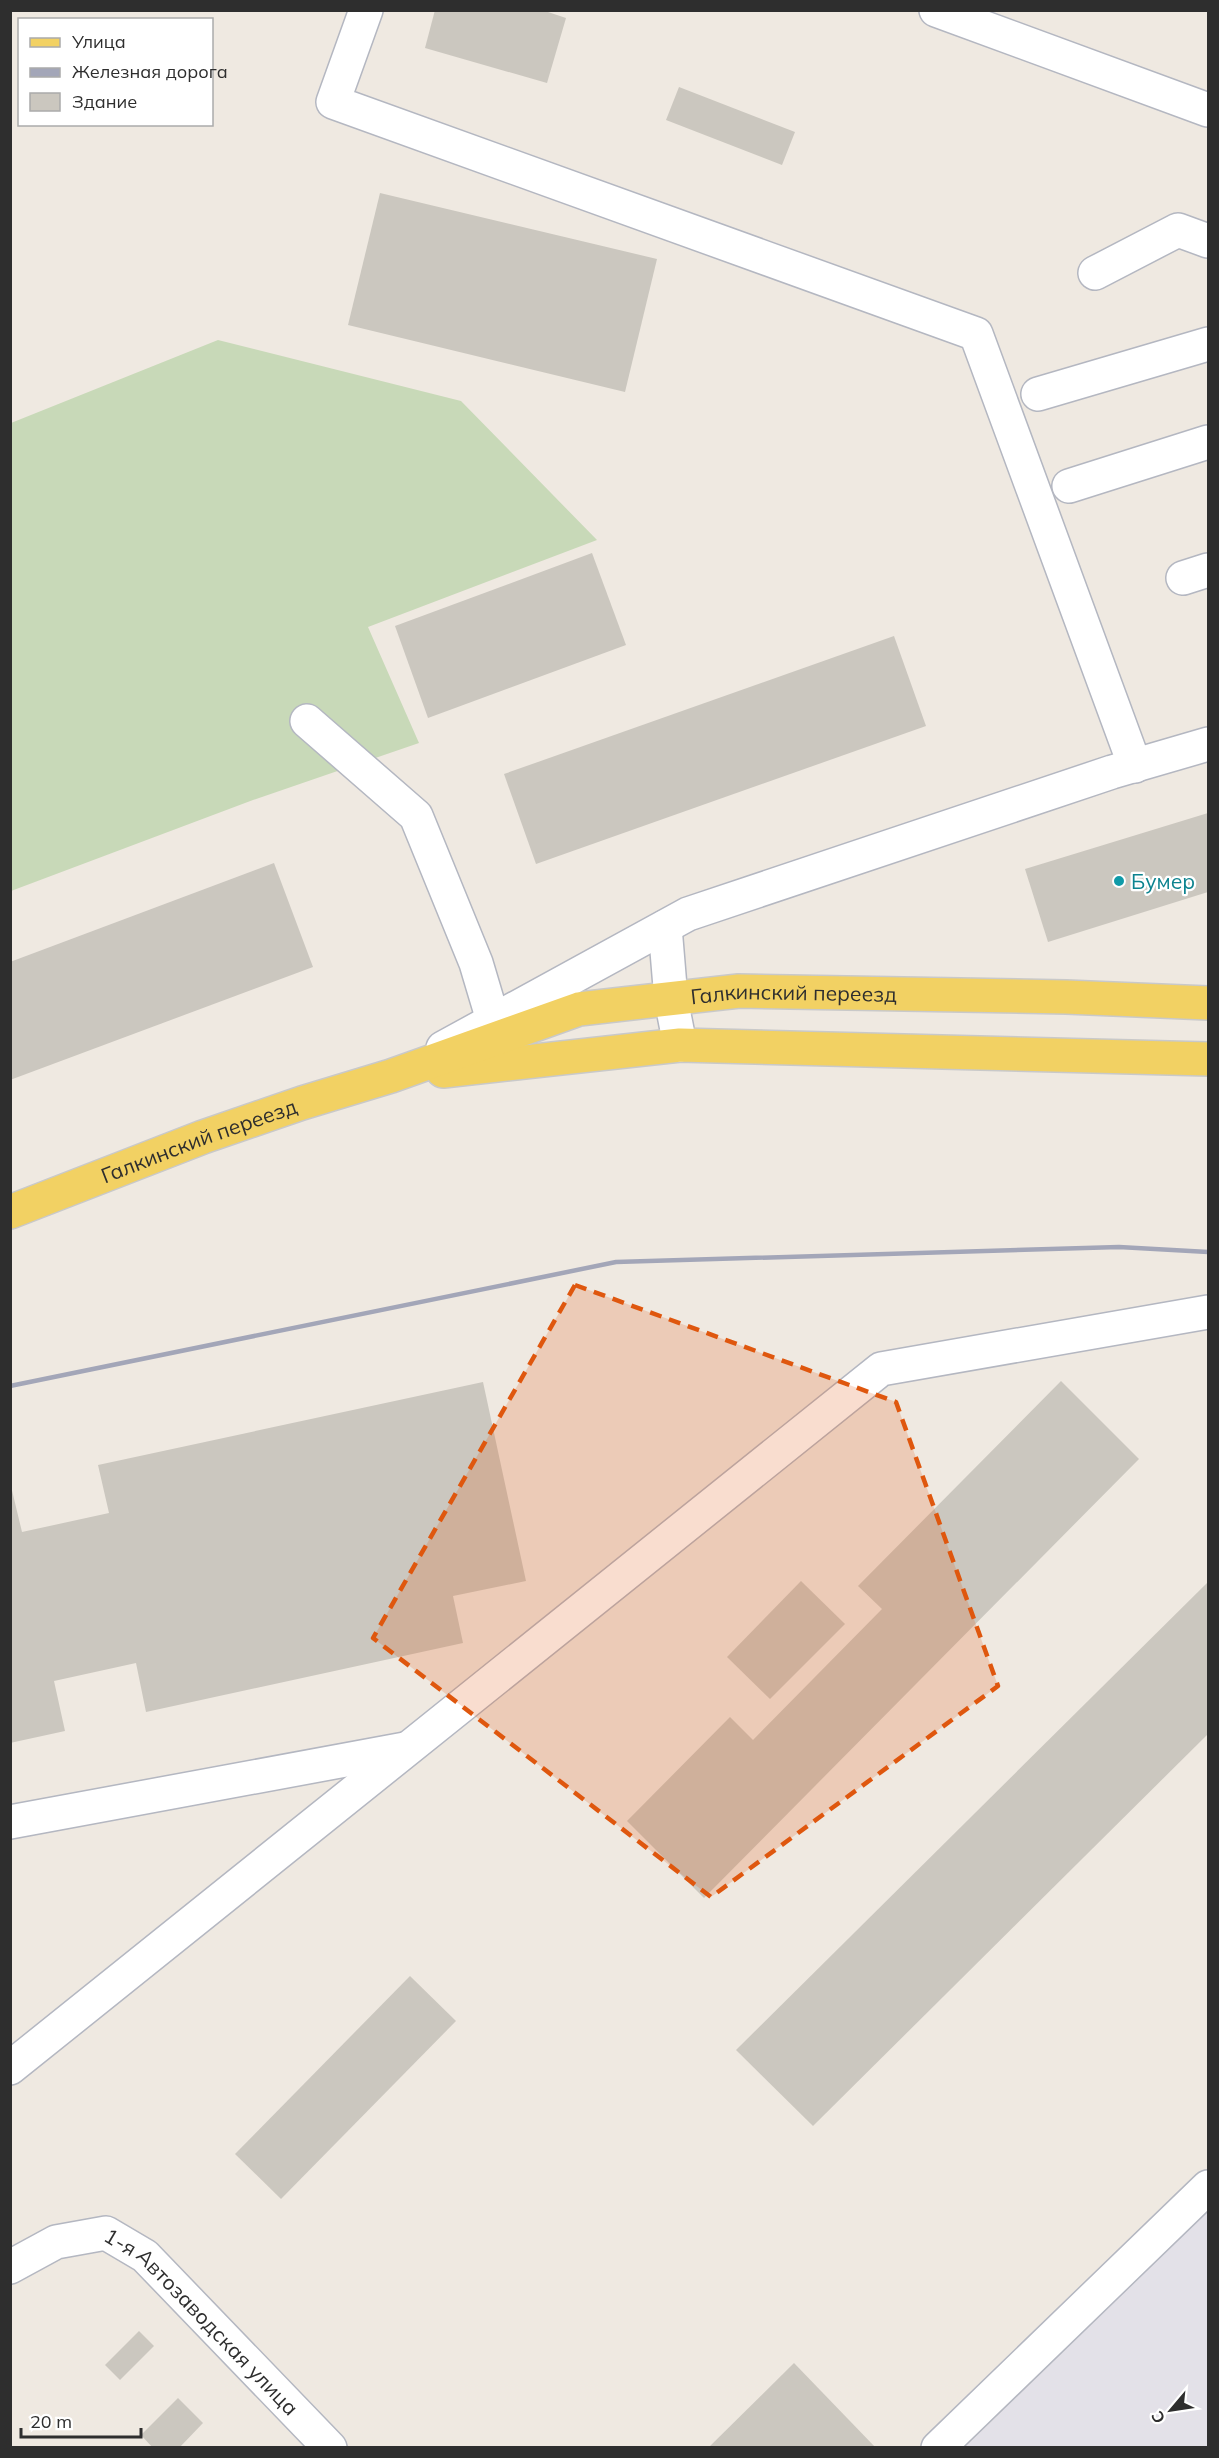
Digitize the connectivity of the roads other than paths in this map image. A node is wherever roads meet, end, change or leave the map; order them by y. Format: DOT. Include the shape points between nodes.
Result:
graph roads {
  1 [pos="366,10"];
  2 [pos="936,10"];
  3 [pos="1209,110"];
  4 [pos="1209,241"];
  5 [pos="1095,273"];
  6 [pos="1209,344"];
  7 [pos="1038,394"];
  8 [pos="1209,442"];
  9 [pos="1070,486"];
  10 [pos="307,722"];
  11 [pos="1209,744"];
  12 [pos="1135,766"];
  13 [pos="665,927"];
  14 [pos="671,999"];
  15 [pos="1209,1003"];
  16 [pos="493,1020"];
  17 [pos="680,1045"];
  18 [pos="1209,1059"];
  19 [pos="391,1076"];
  20 [pos="10,1212"];
  21 [pos="1209,1312"];
  22 [pos="410,1748"];
  23 [pos="10,1822"];
  24 [pos="10,2068"];
  25 [pos="1209,2187"];
  26 [pos="10,2267"];
  27 [pos="330,2448"];
  28 [pos="938,2448"];
  1 -- 12 [label="street" via="333,102 976,334"];
  2 -- 3 [label="street"];
  4 -- 5 [label="street" via="1178,230"];
  6 -- 7 [label="street"];
  8 -- 9 [label="street"];
  10 -- 16 [label="street" via="416,816 476,963"];
  11 -- 12 [label="street"];
  12 -- 13 [label="street" via="688,914"];
  13 -- 14 [label="street"];
  13 -- 16 [label="street"];
  14 -- 15 [label="main road, Галкинский переезд" via="739,991"];
  14 -- 17 [label="street"];
  14 -- 19 [label="main road, Галкинский переезд" via="579,1009"];
  16 -- 19 [label="street"];
  17 -- 18 [label="main road, Галкинский переезд"];
  17 -- 19 [label="main road, Галкинский переезд"];
  19 -- 20 [label="main road, Галкинский переезд" via="203,1137"];
  21 -- 22 [label="street" via="880,1369"];
  22 -- 23 [label="street"];
  22 -- 24 [label="street"];
  25 -- 28 [label="street"];
  26 -- 27 [label="street, 1-я Автозаводская улица" via="56,2242 105,2233 145,2256"];
}
